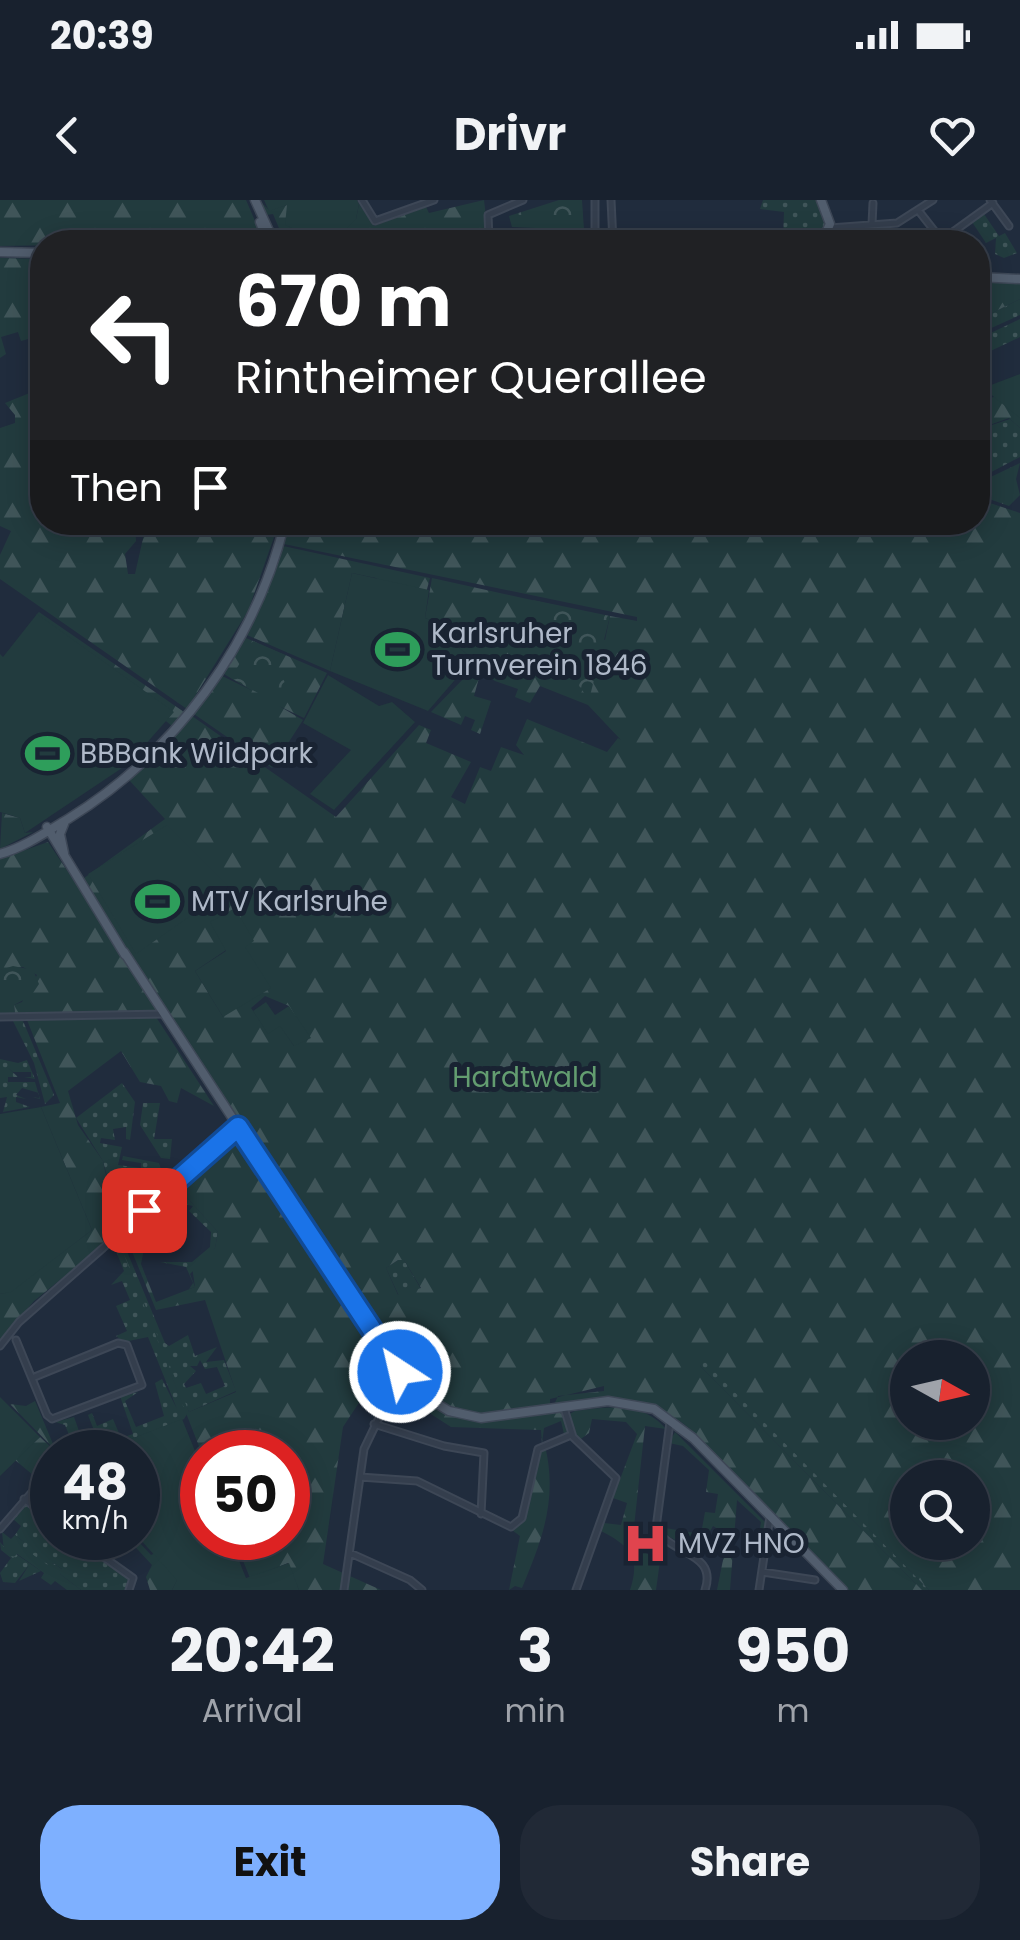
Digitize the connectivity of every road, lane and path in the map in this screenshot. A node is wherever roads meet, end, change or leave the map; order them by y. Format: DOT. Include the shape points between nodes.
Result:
graph roads {
  1 [pos="252,200"];
  2 [pos="362,200"];
  3 [pos="434,200"];
  4 [pos="522,200"];
  5 [pos="595,200"];
  6 [pos="611,200"];
  7 [pos="821,200"];
  8 [pos="932,200"];
  9 [pos="874,201"];
  10 [pos="992,202"];
  11 [pos="918,210"];
  12 [pos="872,224"];
  13 [pos="1009,226"];
  14 [pos="830,228"];
  15 [pos="266,230"];
  16 [pos="489,230"];
  17 [pos="596,230"];
  18 [pos="612,230"];
  19 [pos="933,230"];
  20 [pos="954,230"];
  21 [pos="0,252"];
  22 [pos="30,253"];
  23 [pos="990,278"];
  24 [pos="1020,278"];
  25 [pos="281,535"];
  26 [pos="140,764"];
  27 [pos="76,814"];
  28 [pos="48,829"];
  29 [pos="26,844"];
  30 [pos="61,851"];
  31 [pos="1,854"];
  32 [pos="165,1014"];
  33 [pos="0,1017"];
  34 [pos="230,1116"];
  35 [pos="238,1127"];
  36 [pos="227,1136"];
  37 [pos="244,1137"];
  38 [pos="11,1330"];
  39 [pos="0,1346"];
  40 [pos="400,1372"];
  41 [pos="32,1378"];
  42 [pos="409,1382"];
  43 [pos="394,1385"];
  44 [pos="564,1408"];
  45 [pos="670,1419"];
  46 [pos="374,1424"];
  47 [pos="682,1427"];
  48 [pos="668,1434"];
  49 [pos="571,1435"];
  50 [pos="360,1477"];
  51 [pos="30,1494"];
  52 [pos="24,1500"];
  53 [pos="30,1504"];
  54 [pos="481,1514"];
  55 [pos="770,1516"];
  56 [pos="780,1526"];
  57 [pos="0,1529"];
  58 [pos="767,1532"];
  59 [pos="350,1553"];
  60 [pos="108,1560"];
  61 [pos="762,1572"];
  62 [pos="814,1580"];
  63 [pos="129,1590"];
  64 [pos="344,1590"];
  65 [pos="422,1590"];
  66 [pos="576,1590"];
  67 [pos="704,1590"];
  68 [pos="759,1590"];
  69 [pos="843,1590"];
  1 -- 15 [label="main road"];
  2 -- 3 [label="street" via="374,221"];
  4 -- 16 [label="street" via="488,214"];
  5 -- 17 [label="street"];
  6 -- 18 [label="street"];
  7 -- 14 [label="main road"];
  8 -- 11 [label="street"];
  9 -- 12 [label="street"];
  10 -- 13 [label="street"];
  10 -- 20 [label="street"];
  11 -- 12 [label="street" via="897,224"];
  11 -- 19 [label="street"];
  12 -- 14 [label="street"];
  21 -- 22 [label="main road"];
  23 -- 24 [label="main road"];
  25 -- 26 [label="main road" via="232,654"];
  26 -- 27 [label="main road"];
  26 -- 28 [label="main road"];
  27 -- 28 [label="main road"];
  27 -- 30 [label="main road" via="61,829"];
  28 -- 29 [label="main road"];
  28 -- 30 [label="main road"];
  28 -- 31 [label="main road"];
  29 -- 30 [label="main road" via="48,841"];
  29 -- 31 [label="main road"];
  30 -- 32 [label="main road"];
  32 -- 33 [label="street"];
  32 -- 34 [label="main road"];
  34 -- 35 [label="main road"];
  34 -- 36 [label="street"];
  35 -- 36 [label="street"];
  35 -- 37 [label="main road"];
  36 -- 37 [label="street"];
  36 -- 38 [label="street"];
  37 -- 40 [label="main road"];
  38 -- 39 [label="street"];
  38 -- 41 [label="street"];
  40 -- 42 [label="main road"];
  40 -- 43 [label="street"];
  41 -- 41 [label="street" via="55,1420 142,1385 127,1345 118,1343"];
  42 -- 43 [label="street"];
  42 -- 44 [label="main road" via="438,1406 472,1417"];
  43 -- 46 [label="street"];
  44 -- 45 [label="main road" via="629,1402"];
  44 -- 49 [label="street"];
  45 -- 47 [label="main road"];
  45 -- 48 [label="street"];
  46 -- 50 [label="street"];
  46 -- 54 [label="street" via="484,1453"];
  47 -- 48 [label="street"];
  47 -- 55 [label="main road"];
  48 -- 67 [label="street" via="656,1530 706,1566"];
  49 -- 54 [label="street" via="538,1448 518,1524 506,1527"];
  49 -- 66 [label="street" via="616,1478"];
  50 -- 54 [label="street" via="408,1478"];
  50 -- 59 [label="street"];
  51 -- 52 [label="street"];
  52 -- 53 [label="street"];
  52 -- 57 [label="street"];
  55 -- 56 [label="main road"];
  55 -- 58 [label="street"];
  56 -- 58 [label="street"];
  56 -- 69 [label="main road"];
  58 -- 61 [label="street"];
  59 -- 64 [label="street"];
  59 -- 65 [label="street"];
  60 -- 63 [label="street" via="134,1579"];
  61 -- 62 [label="street"];
  61 -- 68 [label="street"];
}
